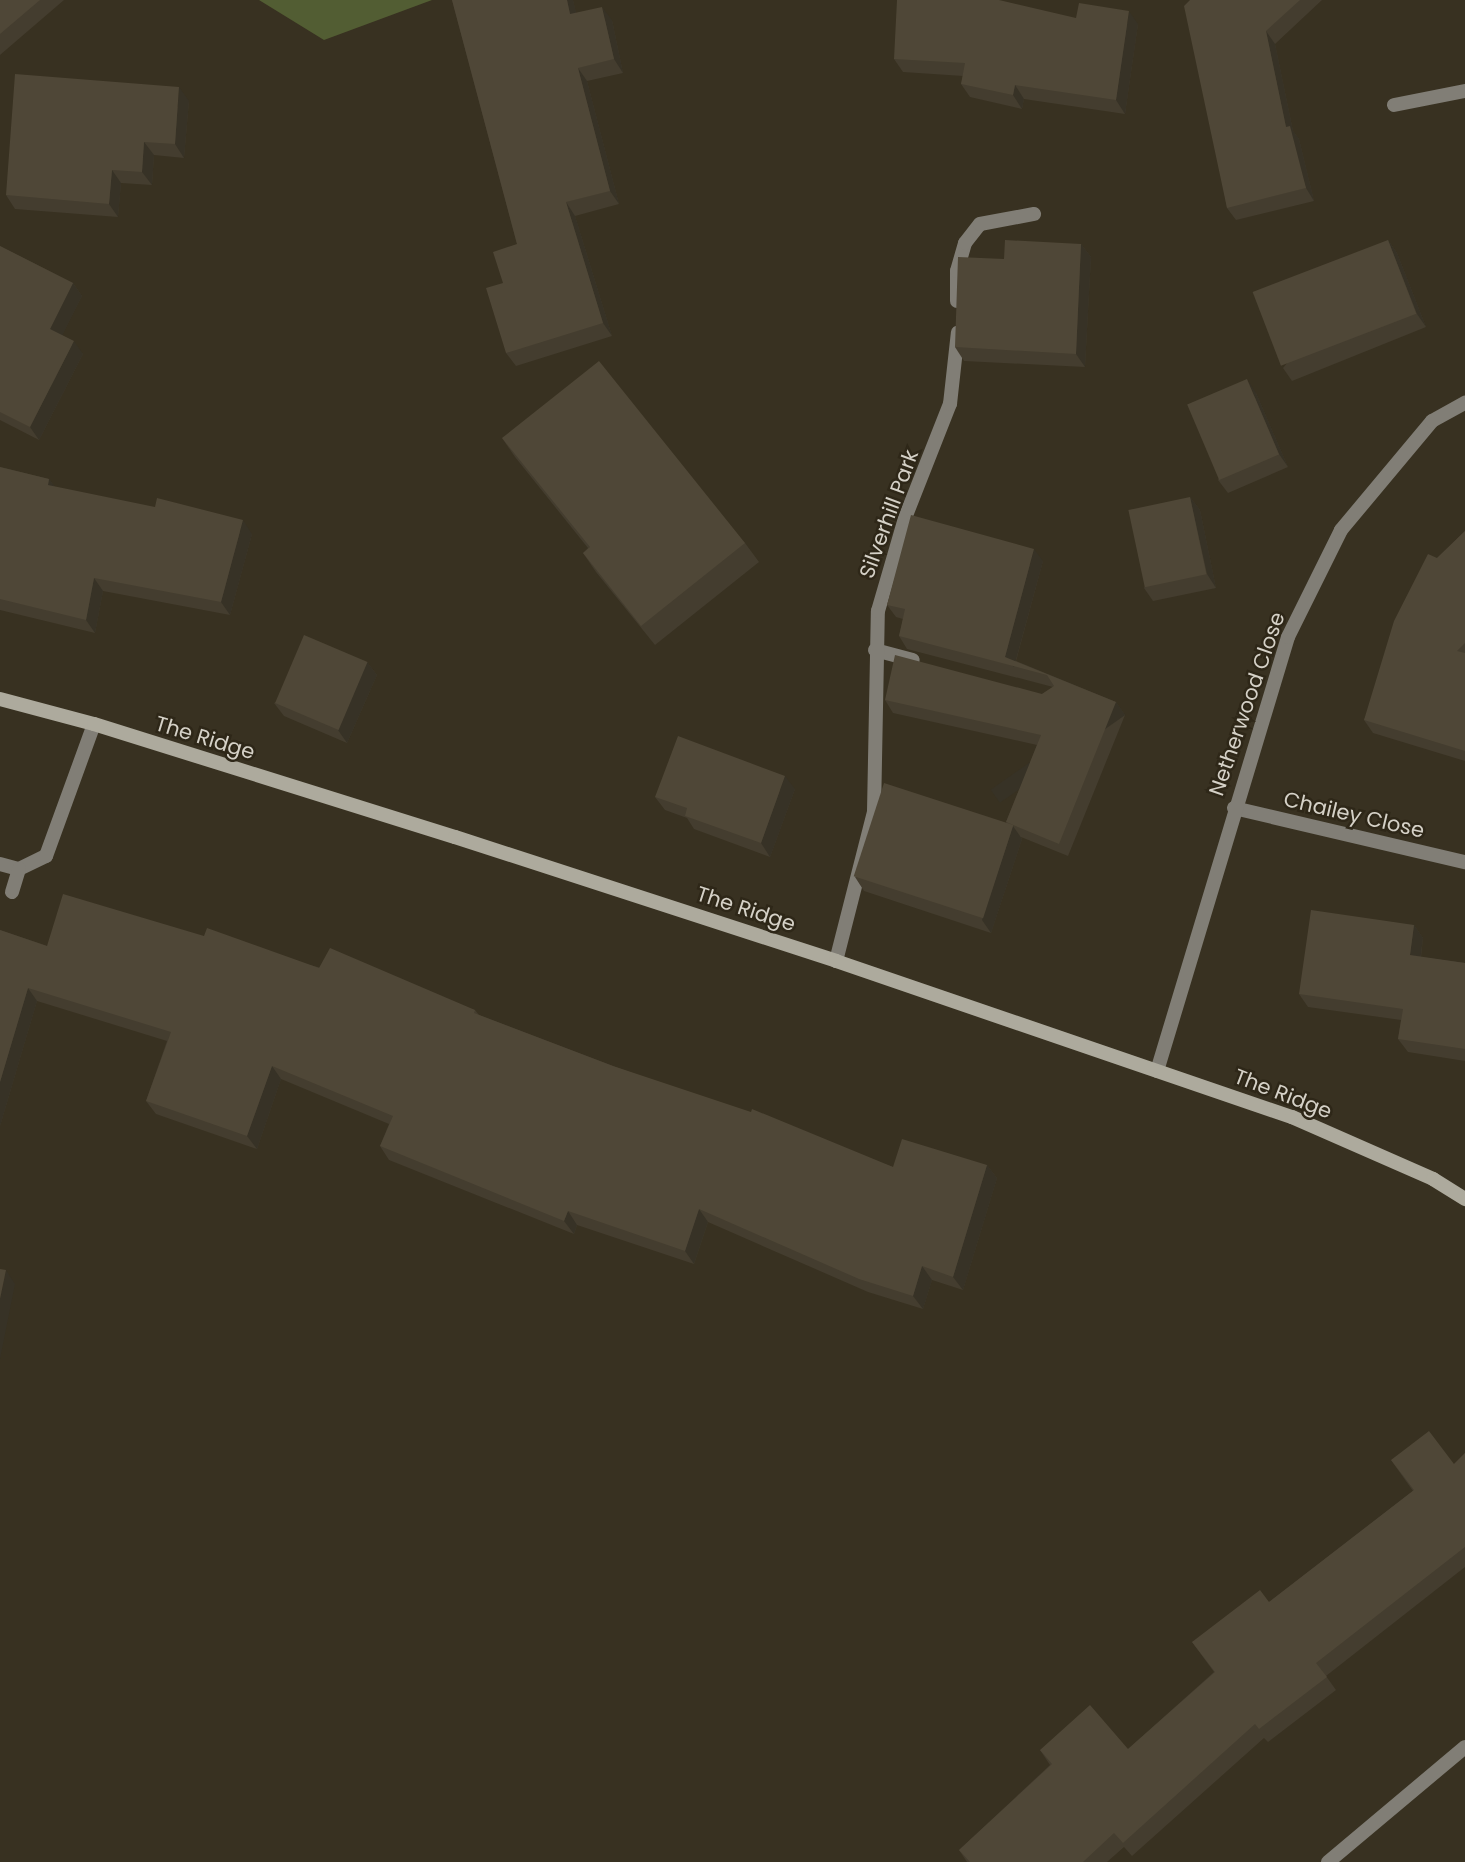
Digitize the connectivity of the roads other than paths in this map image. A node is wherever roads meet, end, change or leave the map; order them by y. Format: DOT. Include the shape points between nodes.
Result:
graph roads {
  1 [pos="1465,91"];
  2 [pos="1394,105"];
  3 [pos="1034,214"];
  4 [pos="1465,403"];
  5 [pos="875,650"];
  6 [pos="926,664"];
  7 [pos="0,699"];
  8 [pos="94,724"];
  9 [pos="1234,808"];
  10 [pos="1465,862"];
  11 [pos="0,864"];
  12 [pos="19,869"];
  13 [pos="12,892"];
  14 [pos="836,961"];
  15 [pos="1157,1071"];
  16 [pos="1465,1199"];
  17 [pos="1465,1747"];
  18 [pos="1328,1862"];
  1 -- 2 [label="street"];
  3 -- 5 [label="street, Silverhill Park" via="980,224 965,243 957,271 958,328 950,404 887,574"];
  4 -- 9 [label="street, Netherwood Close" via="1432,421 1341,530 1288,637"];
  5 -- 6 [label="street"];
  5 -- 14 [label="street, Silverhill Park" via="874,812"];
  7 -- 8 [label="main road, The Ridge"];
  8 -- 12 [label="street" via="46,856"];
  8 -- 14 [label="main road, The Ridge"];
  9 -- 10 [label="street, Chailey Close"];
  9 -- 15 [label="street, Netherwood Close"];
  11 -- 12 [label="street"];
  12 -- 13 [label="street"];
  14 -- 15 [label="main road, The Ridge"];
  15 -- 16 [label="main road, The Ridge" via="1292,1117 1433,1179"];
  17 -- 18 [label="street"];
}
